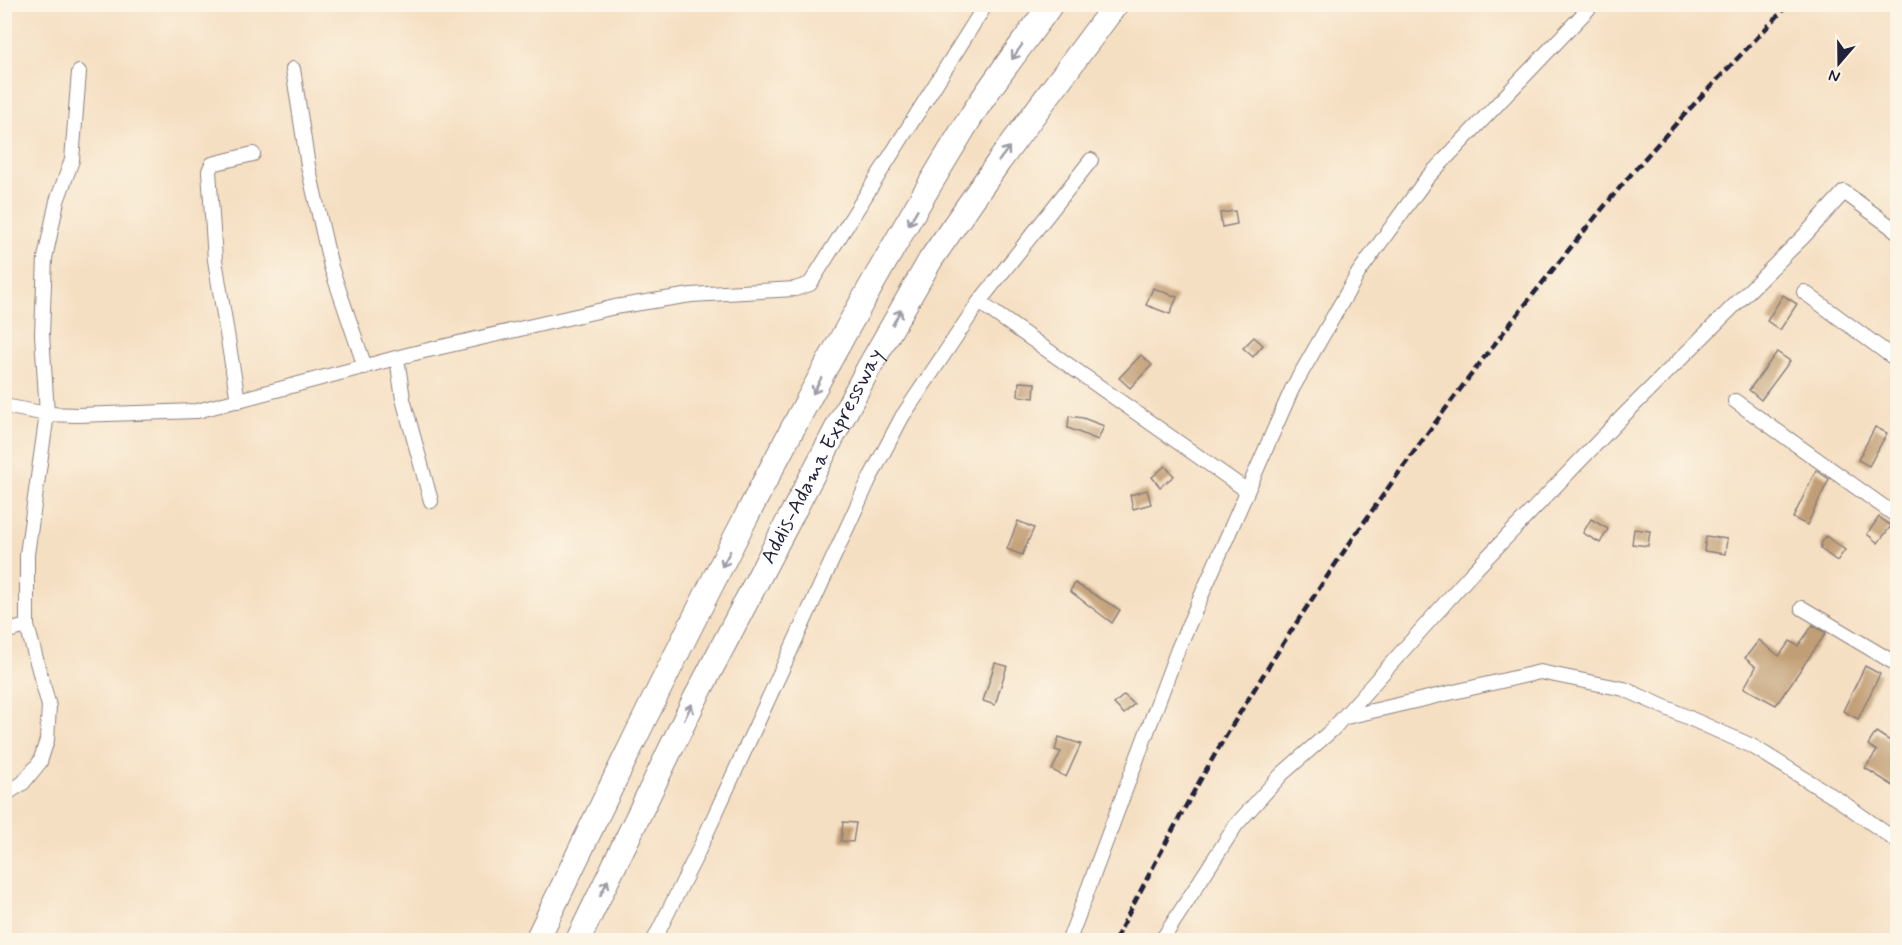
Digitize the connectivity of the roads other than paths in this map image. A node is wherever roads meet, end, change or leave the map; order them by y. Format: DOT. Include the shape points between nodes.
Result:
graph roads {
  1 [pos="986,4"];
  2 [pos="1051,4"];
  3 [pos="1116,4"];
  4 [pos="1593,4"];
  5 [pos="293,69"];
  6 [pos="79,72"];
  7 [pos="253,154"];
  8 [pos="1091,160"];
  9 [pos="1898,232"];
  10 [pos="1804,292"];
  11 [pos="979,302"];
  12 [pos="397,358"];
  13 [pos="1898,361"];
  14 [pos="365,367"];
  15 [pos="238,401"];
  16 [pos="1735,401"];
  17 [pos="4,406"];
  18 [pos="47,414"];
  19 [pos="1246,490"];
  20 [pos="431,501"];
  21 [pos="1898,516"];
  22 [pos="1803,609"];
  23 [pos="27,626"];
  24 [pos="4,632"];
  25 [pos="1898,665"];
  26 [pos="1342,718"];
  27 [pos="4,795"];
  28 [pos="1898,842"];
  29 [pos="537,940"];
  30 [pos="578,940"];
  31 [pos="654,940"];
  32 [pos="1069,940"];
  33 [pos="1162,940"];
  1 -- 12 [label="street" via="810,284 795,289 691,295 615,307"];
  2 -- 29 [label="highway, Addis-Adama Expressway, one-way" via="968,121 831,358 667,671"];
  30 -- 3 [label="highway, Addis-Adama Expressway, one-way" via="693,703 868,369 925,269"];
  4 -- 19 [label="street" via="1427,178 1359,272 1292,389"];
  5 -- 14 [label="street" via="308,166 332,267"];
  6 -- 18 [label="street" via="72,160 57,201 45,258 42,334"];
  7 -- 15 [label="street" via="218,161 209,171 215,260"];
  8 -- 11 [label="street"];
  9 -- 26 [label="street" via="1844,192 1471,574"];
  10 -- 13 [label="street"];
  11 -- 19 [label="street"];
  11 -- 31 [label="street" via="902,417 869,480"];
  12 -- 14 [label="street"];
  12 -- 20 [label="street" via="403,399"];
  14 -- 15 [label="street"];
  15 -- 18 [label="street" via="197,411"];
  16 -- 21 [label="street"];
  17 -- 18 [label="street"];
  18 -- 23 [label="street" via="27,554"];
  19 -- 32 [label="street" via="1178,649"];
  22 -- 25 [label="street"];
  23 -- 24 [label="street"];
  23 -- 27 [label="street" via="49,706 46,740 40,762 23,783"];
  26 -- 28 [label="street" via="1539,672 1624,689 1752,746"];
  26 -- 33 [label="street" via="1282,774 1236,825"];
}
